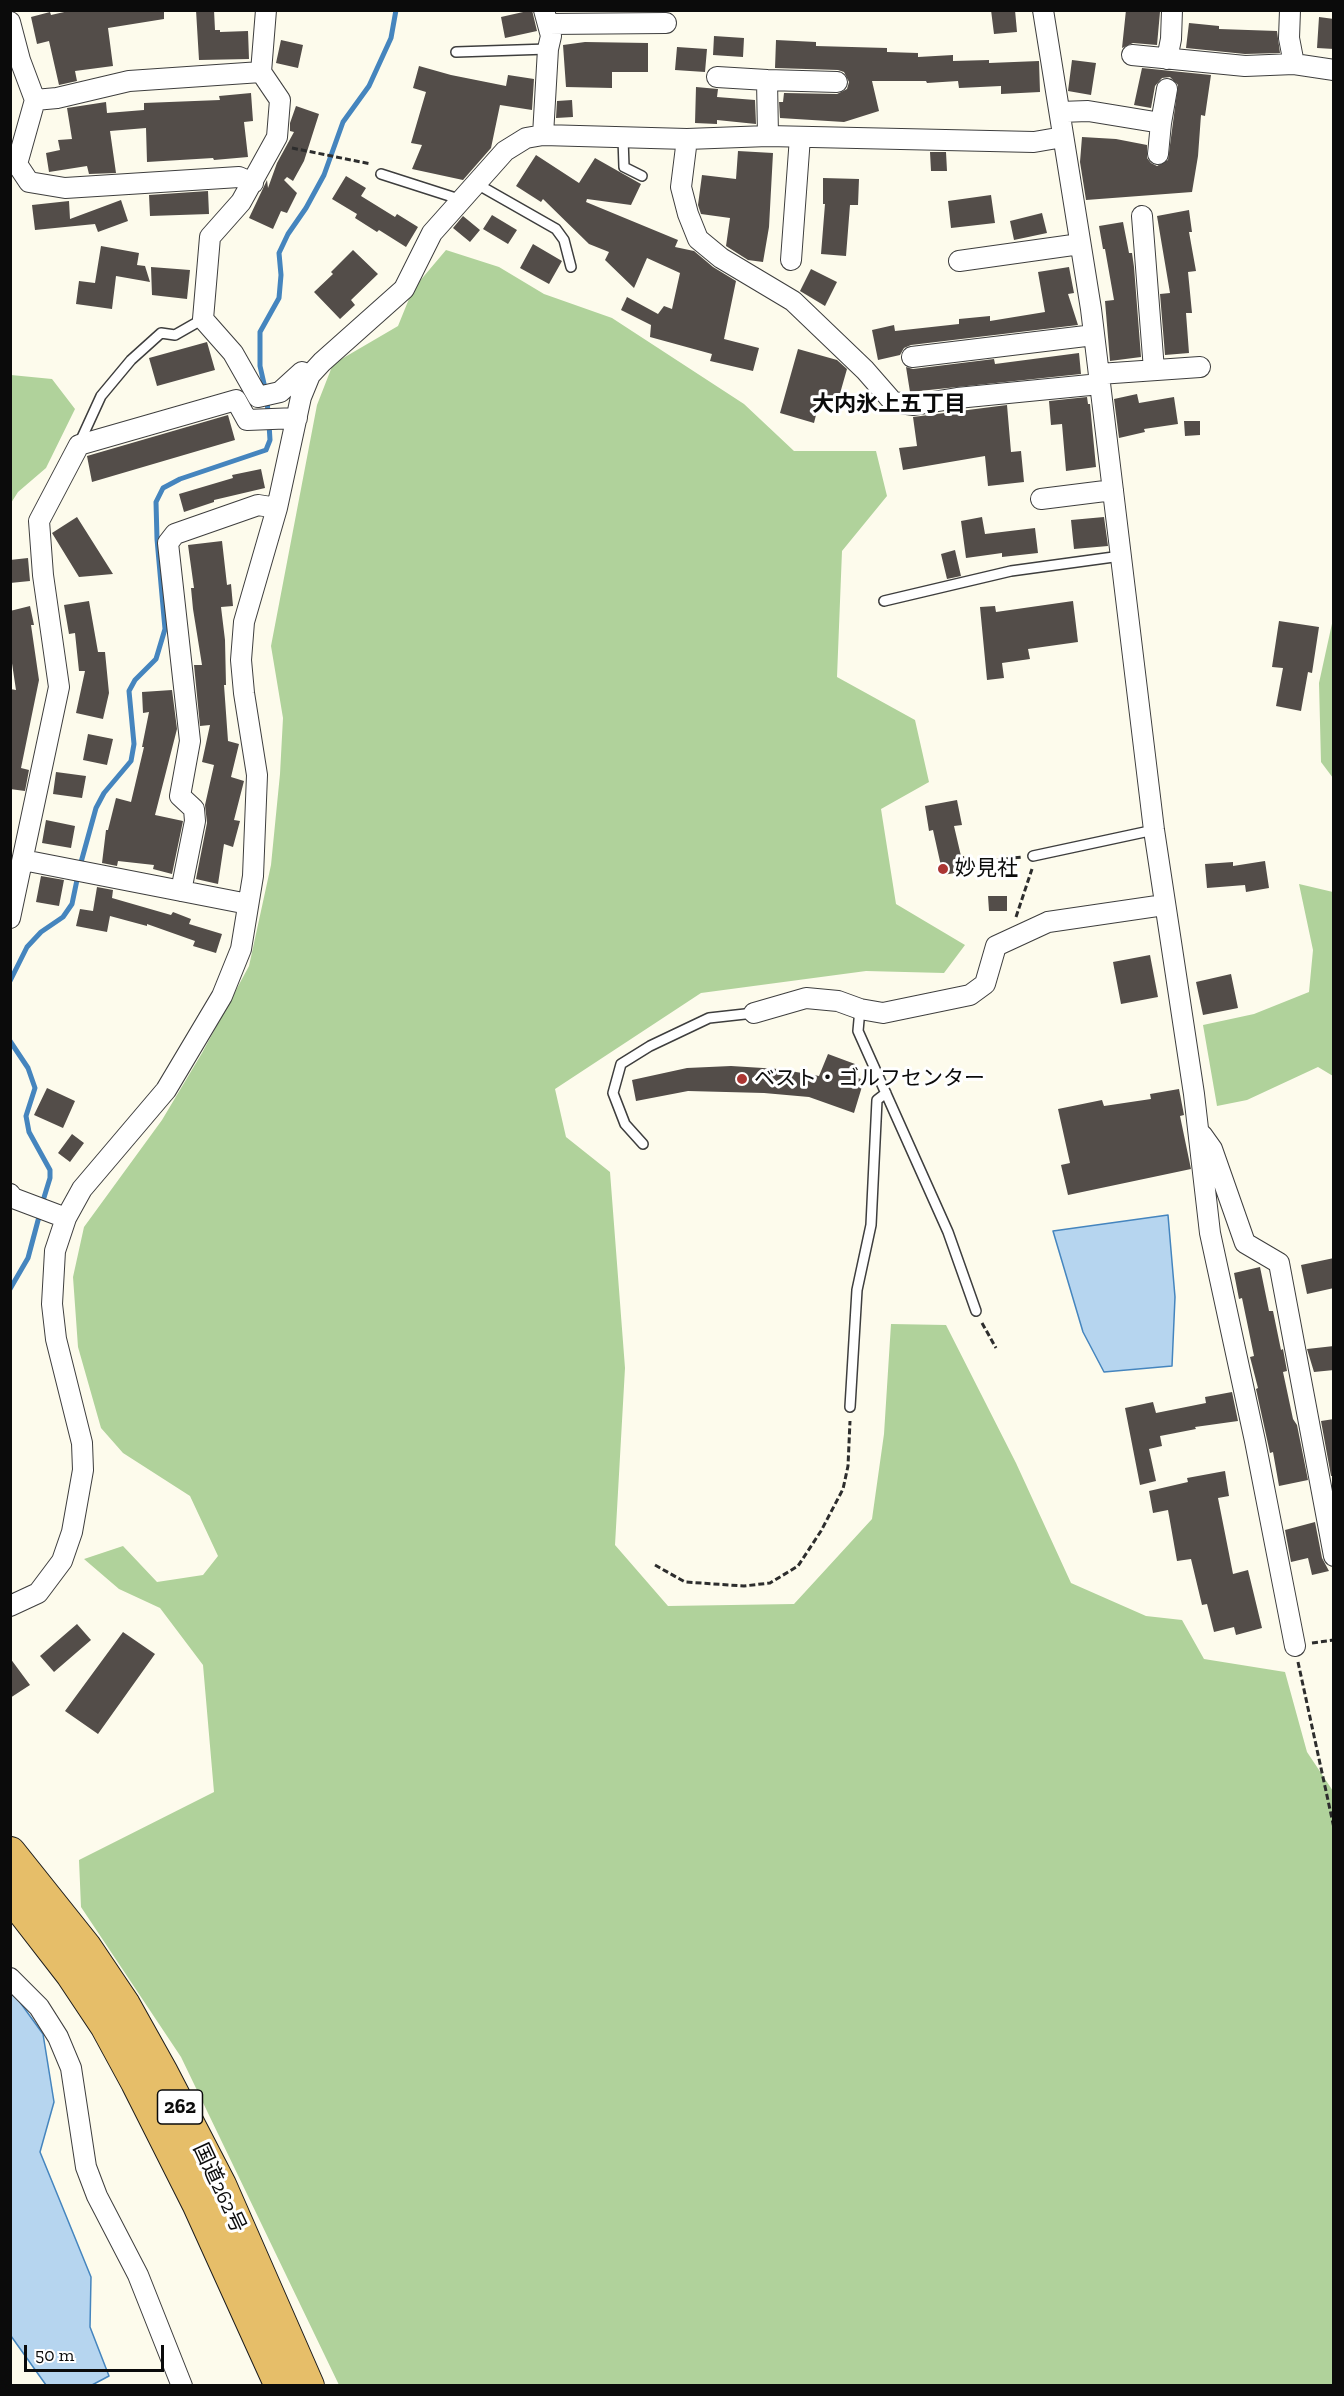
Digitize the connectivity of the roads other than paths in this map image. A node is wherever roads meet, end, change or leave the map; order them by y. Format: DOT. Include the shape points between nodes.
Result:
graph roads {
  1 [pos="266,10"];
  2 [pos="1043,10"];
  3 [pos="1172,10"];
  4 [pos="1290,10"];
  5 [pos="546,17"];
  6 [pos="10,22"];
  7 [pos="666,23"];
  8 [pos="548,49"];
  9 [pos="456,52"];
  10 [pos="1132,55"];
  11 [pos="1167,59"];
  12 [pos="15,62"];
  13 [pos="1294,64"];
  14 [pos="1334,70"];
  15 [pos="261,72"];
  16 [pos="717,77"];
  17 [pos="767,80"];
  18 [pos="837,82"];
  19 [pos="1167,89"];
  20 [pos="35,100"];
  21 [pos="1060,112"];
  22 [pos="1161,123"];
  23 [pos="543,135"];
  24 [pos="768,136"];
  25 [pos="800,137"];
  26 [pos="1064,137"];
  27 [pos="623,138"];
  28 [pos="687,139"];
  29 [pos="1158,154"];
  30 [pos="381,174"];
  31 [pos="642,176"];
  32 [pos="253,183"];
  33 [pos="477,184"];
  34 [pos="462,200"];
  35 [pos="1142,216"];
  36 [pos="1080,244"];
  37 [pos="792,260"];
  38 [pos="959,261"];
  39 [pos="571,267"];
  40 [pos="203,319"];
  41 [pos="1094,335"];
  42 [pos="912,357"];
  43 [pos="1200,367"];
  44 [pos="1154,370"];
  45 [pos="310,375"];
  46 [pos="1099,379"];
  47 [pos="297,418"];
  48 [pos="79,445"];
  49 [pos="1113,490"];
  50 [pos="1041,499"];
  51 [pos="277,508"];
  52 [pos="1121,556"];
  53 [pos="884,601"];
  54 [pos="1154,830"];
  55 [pos="1033,856"];
  56 [pos="23,860"];
  57 [pos="181,891"];
  58 [pos="248,904"];
  59 [pos="1164,905"];
  60 [pos="10,918"];
  61 [pos="860,1009"];
  62 [pos="754,1013"];
  63 [pos="886,1093"];
  64 [pos="1198,1130"];
  65 [pos="643,1144"];
  66 [pos="10,1194"];
  67 [pos="66,1218"];
  68 [pos="976,1311"];
  69 [pos="850,1407"];
  70 [pos="1334,1556"];
  71 [pos="10,1606"];
  72 [pos="1295,1646"];
  73 [pos="10,1853"];
  74 [pos="10,1894"];
  75 [pos="10,1978"];
  76 [pos="182,2385"];
  77 [pos="281,2385"];
  78 [pos="308,2385"];
  1 -- 15 [label="street"];
  2 -- 21 [label="street"];
  3 -- 11 [label="street"];
  4 -- 13 [label="street" via="1288,38"];
  5 -- 7 [label="street"];
  5 -- 8 [label="street" via="551,36"];
  6 -- 12 [label="street"];
  8 -- 9 [label="lane"];
  8 -- 23 [label="street"];
  10 -- 11 [label="street"];
  11 -- 13 [label="street" via="1245,66"];
  12 -- 20 [label="street"];
  13 -- 14 [label="street"];
  15 -- 20 [label="street" via="129,81"];
  15 -- 32 [label="street" via="280,100 277,137"];
  16 -- 17 [label="street"];
  17 -- 18 [label="street"];
  17 -- 24 [label="street"];
  19 -- 22 [label="street"];
  20 -- 32 [label="street" via="17,164 29,182 65,188 238,177"];
  21 -- 22 [label="street" via="1088,111"];
  21 -- 26 [label="street"];
  22 -- 29 [label="street"];
  23 -- 27 [label="street"];
  23 -- 33 [label="street" via="526,138 505,151"];
  24 -- 25 [label="street"];
  24 -- 28 [label="street"];
  25 -- 26 [label="street" via="1034,142"];
  25 -- 37 [label="street"];
  26 -- 36 [label="street"];
  27 -- 28 [label="street"];
  27 -- 31 [label="lane" via="624,167"];
  28 -- 46 [label="street" via="681,187 699,239 721,258 793,301 893,402 914,405"];
  30 -- 34 [label="lane"];
  32 -- 40 [label="street" via="210,237"];
  33 -- 34 [label="street"];
  33 -- 39 [label="lane" via="556,230 564,240"];
  34 -- 45 [label="street" via="432,232 404,289"];
  35 -- 44 [label="street"];
  36 -- 38 [label="street"];
  36 -- 41 [label="street"];
  40 -- 45 [label="street" via="233,354 258,397 280,392 302,372"];
  40 -- 48 [label="lane" via="175,335 161,333 131,360 101,396"];
  41 -- 42 [label="street" via="1003,354 949,345"];
  41 -- 46 [label="street"];
  43 -- 44 [label="street"];
  44 -- 46 [label="street"];
  45 -- 47 [label="street"];
  46 -- 49 [label="street"];
  47 -- 48 [label="street" via="247,420 236,400"];
  47 -- 51 [label="street"];
  48 -- 56 [label="street" via="39,522 59,687"];
  49 -- 50 [label="street"];
  49 -- 52 [label="street"];
  51 -- 57 [label="street" via="258,505 175,534 168,543 190,741 180,796 194,809 195,821"];
  51 -- 58 [label="street" via="244,622 241,660 257,775 253,876"];
  52 -- 53 [label="lane" via="1011,571"];
  52 -- 54 [label="street"];
  54 -- 55 [label="lane"];
  54 -- 59 [label="street"];
  56 -- 57 [label="street"];
  56 -- 60 [label="street"];
  57 -- 58 [label="street"];
  58 -- 67 [label="street" via="241,949 222,996 166,1090 82,1189"];
  59 -- 61 [label="street" via="1048,922 996,946 985,984 970,995 883,1013"];
  59 -- 64 [label="street"];
  61 -- 62 [label="street" via="838,1000 806,998"];
  61 -- 63 [label="lane" via="858,1031"];
  62 -- 65 [label="lane" via="709,1018 621,1064 613,1093 626,1124"];
  63 -- 68 [label="lane" via="948,1232"];
  63 -- 69 [label="lane" via="877,1100 871,1225 856,1290"];
  64 -- 70 [label="street" via="1212,1149 1245,1243 1279,1263"];
  64 -- 72 [label="street" via="1210,1233"];
  66 -- 67 [label="street"];
  67 -- 71 [label="street" via="55,1251 52,1304 56,1339 82,1443 83,1470 72,1532 62,1561 38,1593"];
  73 -- 78 [label="highway, 国道262号 / 262" via="85,1947 124,2005 220,2185"];
  74 -- 77 [label="highway, 国道262号 / 262" via="72,1974 127,2063 198,2204"];
  75 -- 76 [label="street" via="39,2007 58,2037 71,2068 86,2167 138,2275"];
}
